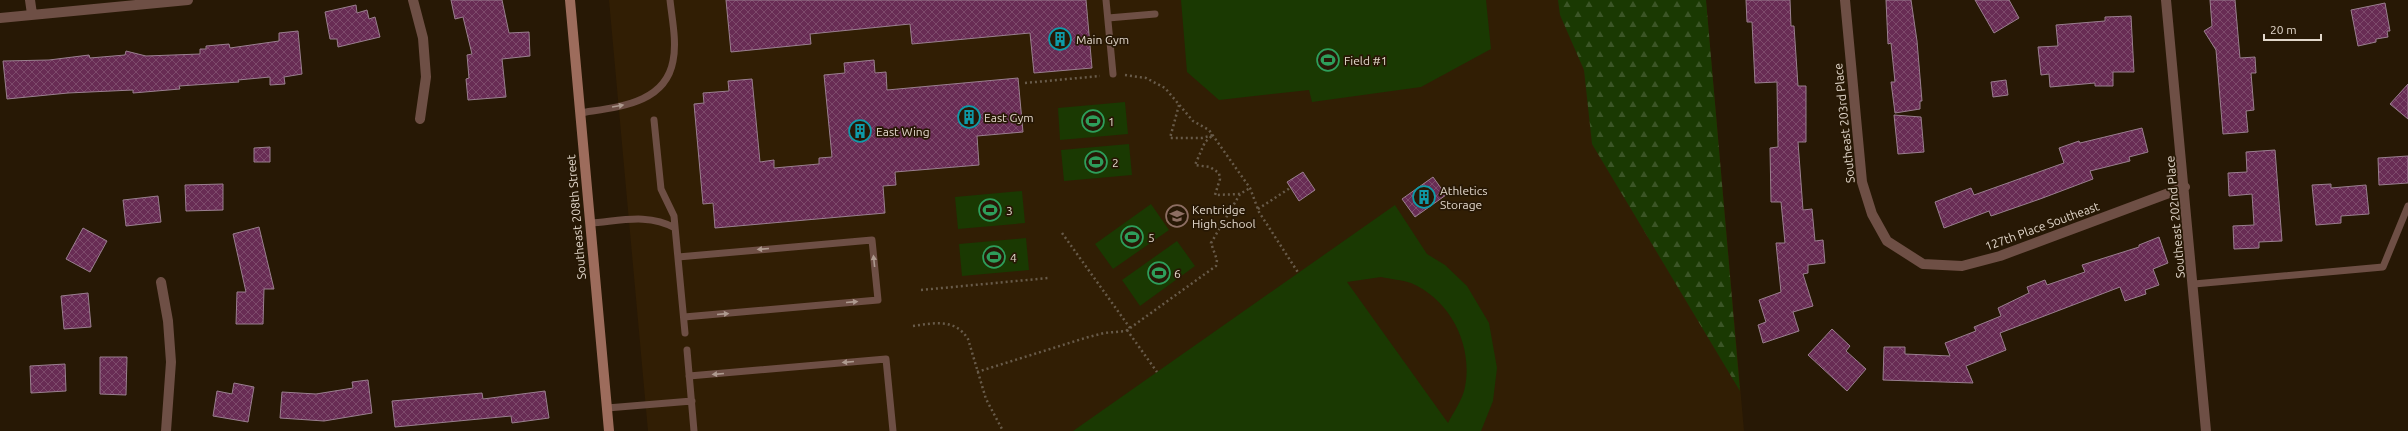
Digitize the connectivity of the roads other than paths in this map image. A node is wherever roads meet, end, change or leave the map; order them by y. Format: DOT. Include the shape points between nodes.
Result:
graph roads {
  1 [pos="30,0"];
  2 [pos="188,0"];
  3 [pos="413,0"];
  4 [pos="570,0"];
  5 [pos="670,0"];
  6 [pos="1106,0"];
  7 [pos="1846,0"];
  8 [pos="2166,0"];
  9 [pos="32,14"];
  10 [pos="1155,14"];
  11 [pos="0,18"];
  12 [pos="1108,18"];
  13 [pos="1113,74"];
  14 [pos="580,113"];
  15 [pos="420,119"];
  16 [pos="654,120"];
  17 [pos="2185,187"];
  18 [pos="2408,206"];
  19 [pos="590,223"];
  20 [pos="675,228"];
  21 [pos="1905,254"];
  22 [pos="678,256"];
  23 [pos="161,282"];
  24 [pos="2194,284"];
  25 [pos="684,317"];
  26 [pos="685,333"];
  27 [pos="687,350"];
  28 [pos="689,376"];
  29 [pos="692,401"];
  30 [pos="607,408"];
  31 [pos="166,431"];
  32 [pos="609,431"];
  33 [pos="694,431"];
  34 [pos="893,431"];
  35 [pos="2206,431"];
  1 -- 9 [label="street"];
  2 -- 9 [label="street"];
  3 -- 15 [label="street" via="423,38 426,77"];
  4 -- 14 [label="main road, Southeast 208th Street"];
  14 -- 5 [label="lane, one-way" via="632,104 646,98 670,74 674,46"];
  6 -- 12 [label="lane"];
  7 -- 21 [label="street, Southeast 203rd Place" via="1862,182 1872,214 1887,241"];
  8 -- 17 [label="street, Southeast 202nd Place"];
  9 -- 11 [label="street"];
  10 -- 12 [label="lane"];
  12 -- 13 [label="lane"];
  14 -- 19 [label="main road, Southeast 208th Street"];
  16 -- 20 [label="lane" via="662,189 672,210"];
  17 -- 21 [label="street, 127th Place Southeast" via="2000,256 1962,266 1923,264"];
  17 -- 24 [label="street, Southeast 202nd Place"];
  18 -- 24 [label="lane" via="2383,267"];
  19 -- 20 [label="lane" via="646,218 661,220"];
  19 -- 30 [label="main road, Southeast 208th Street"];
  20 -- 22 [label="lane"];
  22 -- 25 [label="lane"];
  25 -- 22 [label="lane, one-way" via="878,300 872,240"];
  23 -- 31 [label="street" via="168,321 171,362"];
  24 -- 35 [label="street, Southeast 202nd Place"];
  25 -- 26 [label="lane"];
  27 -- 28 [label="lane"];
  28 -- 29 [label="lane"];
  34 -- 28 [label="lane, one-way" via="886,359"];
  29 -- 30 [label="lane"];
  29 -- 33 [label="lane"];
  30 -- 32 [label="main road, Southeast 208th Street"];
}
